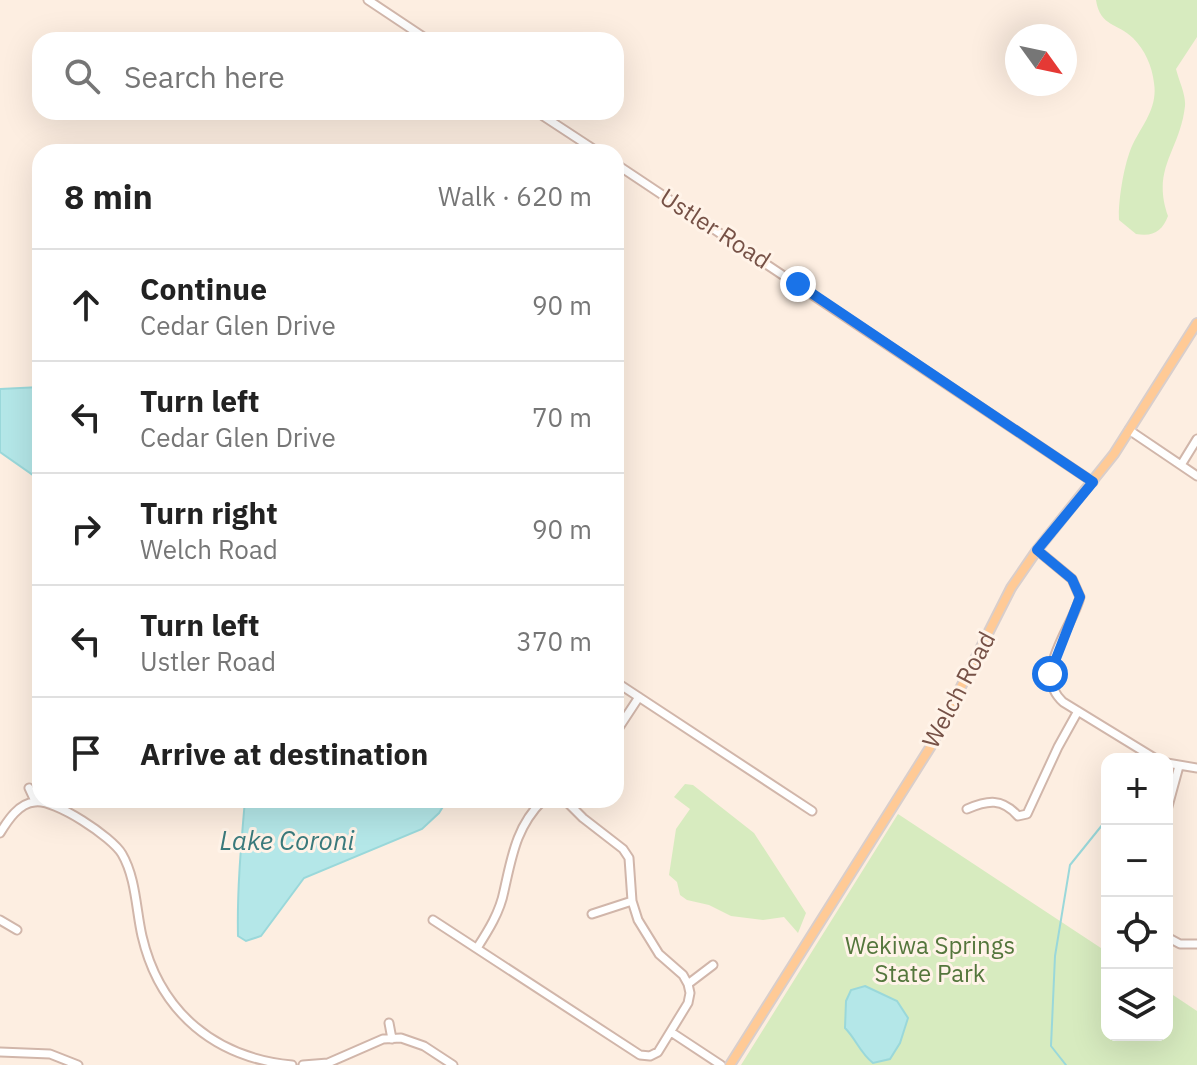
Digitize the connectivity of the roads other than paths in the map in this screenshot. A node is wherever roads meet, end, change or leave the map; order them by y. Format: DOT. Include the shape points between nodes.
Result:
graph roads {
  1 [pos="390,0"];
  2 [pos="372,1"];
  3 [pos="383,10"];
  4 [pos="416,32"];
  5 [pos="549,120"];
  6 [pos="586,144"];
  7 [pos="624,169"];
  8 [pos="1197,323"];
  9 [pos="1129,430"];
  10 [pos="1197,439"];
  11 [pos="1181,465"];
  12 [pos="1197,476"];
  13 [pos="1093,482"];
  14 [pos="1037,550"];
  15 [pos="624,687"];
  16 [pos="639,697"];
  17 [pos="1078,711"];
  18 [pos="624,720"];
  19 [pos="1146,753"];
  20 [pos="1173,764"];
  21 [pos="1179,766"];
  22 [pos="1197,768"];
  23 [pos="29,788"];
  24 [pos="1173,788"];
  25 [pos="32,794"];
  26 [pos="32,802"];
  27 [pos="58,808"];
  28 [pos="535,808"];
  29 [pos="573,808"];
  30 [pos="967,809"];
  31 [pos="812,811"];
  32 [pos="0,833"];
  33 [pos="632,901"];
  34 [pos="592,914"];
  35 [pos="0,920"];
  36 [pos="433,920"];
  37 [pos="17,930"];
  38 [pos="1173,940"];
  39 [pos="1197,944"];
  40 [pos="477,948"];
  41 [pos="713,965"];
  42 [pos="688,984"];
  43 [pos="389,1023"];
  44 [pos="671,1032"];
  45 [pos="392,1039"];
  46 [pos="0,1052"];
  47 [pos="78,1065"];
  48 [pos="292,1065"];
  49 [pos="303,1065"];
  50 [pos="453,1065"];
  51 [pos="721,1065"];
  52 [pos="730,1065"];
  1 -- 3 [label="street"];
  2 -- 3 [label="street"];
  3 -- 4 [label="street"];
  5 -- 6 [label="street"];
  7 -- 13 [label="street, Ustler Road"];
  8 -- 9 [label="main road, Welch Road"];
  9 -- 11 [label="street"];
  9 -- 13 [label="main road, Welch Road"];
  10 -- 11 [label="street"];
  11 -- 12 [label="street"];
  13 -- 14 [label="main road, Welch Road"];
  14 -- 17 [label="street" via="1072,579 1079,594 1050,674 1057,696"];
  14 -- 52 [label="main road, Welch Road" via="1011,588 931,746"];
  15 -- 16 [label="street"];
  16 -- 18 [label="street"];
  16 -- 31 [label="street"];
  17 -- 19 [label="street"];
  17 -- 30 [label="street" via="1027,814 1018,816 995,801"];
  20 -- 21 [label="street"];
  21 -- 22 [label="street"];
  21 -- 24 [label="street"];
  23 -- 25 [label="street"];
  26 -- 32 [label="street"];
  27 -- 48 [label="street" via="97,830 121,853 143,941 175,1008 214,1042 265,1062"];
  28 -- 40 [label="street" via="518,834 504,893"];
  29 -- 33 [label="street" via="629,858"];
  33 -- 34 [label="street"];
  33 -- 42 [label="street" via="647,938"];
  35 -- 37 [label="street"];
  36 -- 40 [label="street"];
  38 -- 39 [label="street"];
  40 -- 44 [label="street" via="640,1055 658,1052"];
  41 -- 42 [label="street"];
  42 -- 44 [label="street" via="688,1003"];
  43 -- 45 [label="street"];
  44 -- 51 [label="street"];
  45 -- 49 [label="street" via="328,1063"];
  45 -- 50 [label="street" via="424,1046"];
  46 -- 47 [label="street" via="50,1054"];
}
